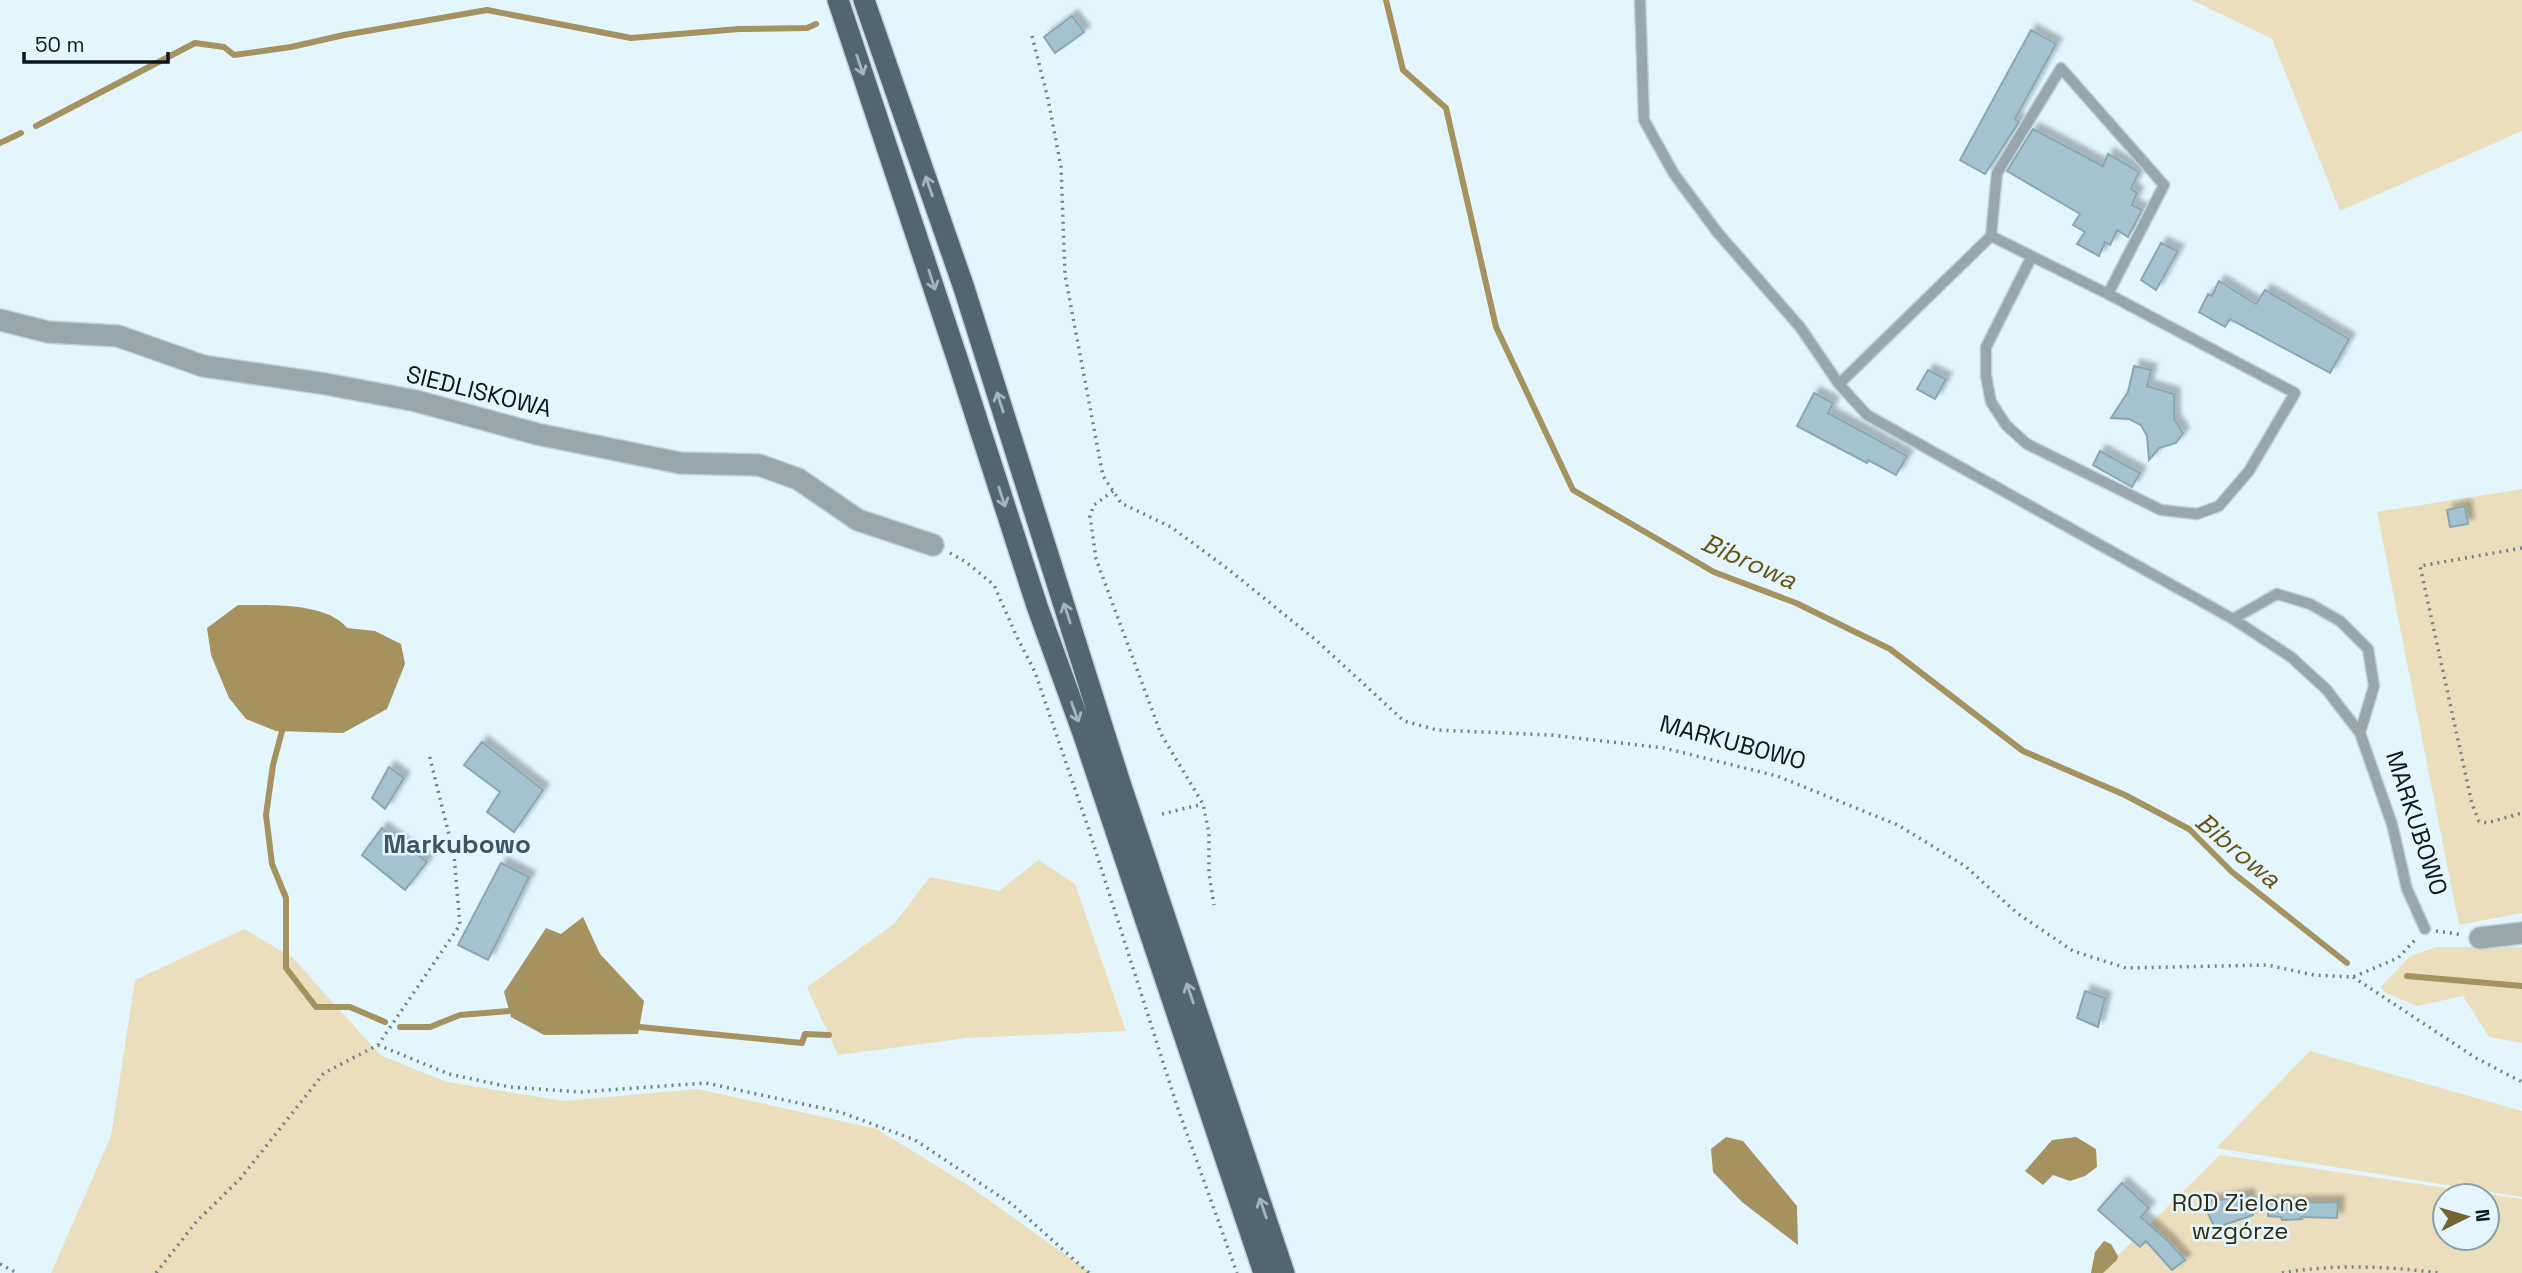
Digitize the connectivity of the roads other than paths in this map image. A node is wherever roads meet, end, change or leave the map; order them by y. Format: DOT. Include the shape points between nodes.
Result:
graph roads {
  1 [pos="838,0"];
  2 [pos="864,0"];
  3 [pos="874,0"];
  4 [pos="1640,0"];
  5 [pos="894,83"];
  6 [pos="1991,236"];
  7 [pos="2032,256"];
  8 [pos="2108,294"];
  9 [pos="0,320"];
  10 [pos="1839,384"];
  11 [pos="933,545"];
  12 [pos="2233,619"];
  13 [pos="2360,733"];
  14 [pos="2425,929"];
  15 [pos="2522,933"];
  16 [pos="2480,938"];
  17 [pos="1264,1273"];
  18 [pos="1284,1273"];
  1 -- 17 [label="main road, one-way" via="1033,595"];
  2 -- 5 [label="main road"];
  3 -- 5 [label="main road"];
  4 -- 10 [label="lane, MARKUBOWO" via="1644,120 1674,174 1718,233 1800,327"];
  18 -- 5 [label="main road, one-way"];
  6 -- 7 [label="lane"];
  6 -- 8 [label="lane" via="1997,173 2061,68 2164,185"];
  6 -- 10 [label="lane"];
  7 -- 8 [label="lane"];
  7 -- 8 [label="lane" via="1986,347 1991,402 2006,425 2027,444 2161,510 2197,514 2219,506 2249,471 2295,393"];
  9 -- 11 [label="street, SIEDLISKOWA" via="48,332 118,336 203,366 416,401 537,434 680,463 759,465 798,479 858,520"];
  10 -- 12 [label="lane, MARKUBOWO" via="1867,415"];
  12 -- 13 [label="lane, MARKUBOWO" via="2291,657 2326,689"];
  12 -- 13 [label="lane, MARKUBOWO" via="2277,594 2310,604 2340,621 2368,649 2374,686"];
  13 -- 14 [label="lane, MARKUBOWO" via="2392,824 2407,889"];
  15 -- 16 [label="street"];
}
